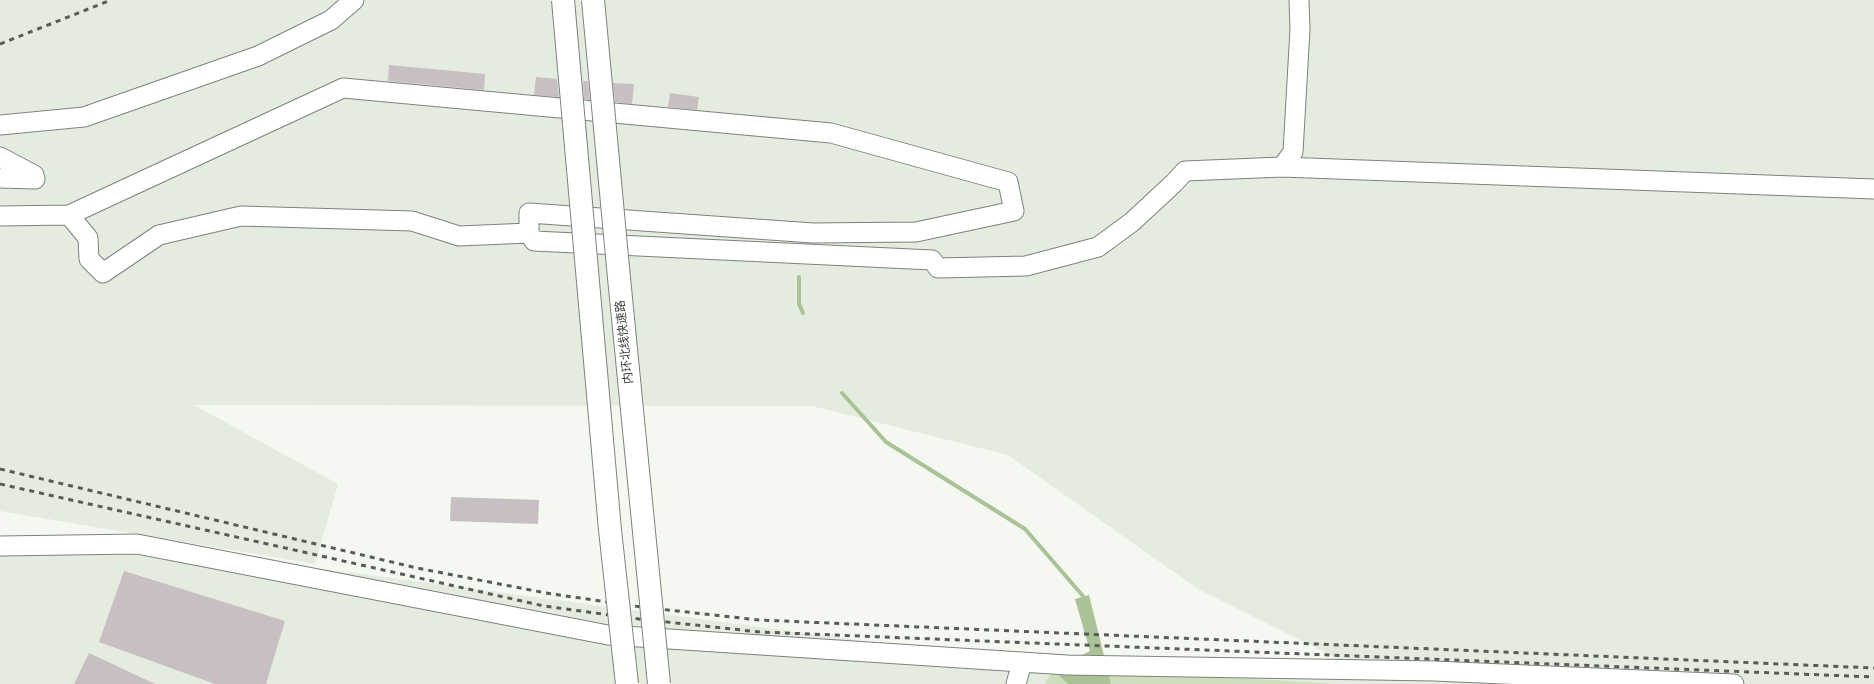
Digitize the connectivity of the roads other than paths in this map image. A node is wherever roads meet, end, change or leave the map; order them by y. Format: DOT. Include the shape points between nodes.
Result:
graph roads {
  1 [pos="354,0"];
  2 [pos="562,0"];
  3 [pos="593,0"];
  4 [pos="1299,0"];
  5 [pos="0,125"];
  6 [pos="0,157"];
  7 [pos="1282,167"];
  8 [pos="0,178"];
  9 [pos="1874,189"];
  10 [pos="69,215"];
  11 [pos="0,216"];
  12 [pos="529,233"];
  13 [pos="0,546"];
  14 [pos="1022,662"];
  15 [pos="627,684"];
  16 [pos="659,684"];
  17 [pos="1016,684"];
  18 [pos="1734,684"];
  1 -- 5 [label="street" via="331,20 258,56 91,115"];
  2 -- 15 [label="highway, bridge" via="610,530"];
  3 -- 16 [label="highway, 内环北线快速路, bridge"];
  4 -- 7 [label="street" via="1300,29 1293,152"];
  6 -- 8 [label="street" via="34,175 35,178"];
  7 -- 9 [label="street"];
  7 -- 12 [label="street" via="1185,170 1132,222 1098,247 1026,266 938,268 932,260 534,241"];
  10 -- 11 [label="street"];
  10 -- 12 [label="street" via="88,238 89,259 103,273 159,235 241,216 412,221 459,236"];
  10 -- 12 [label="street" via="343,88 831,133 1008,182 1014,211 916,232 813,234 529,213"];
  13 -- 14 [label="street" via="137,544 608,635"];
  14 -- 17 [label="street"];
  14 -- 18 [label="street" via="1067,665 1434,671"];
}
